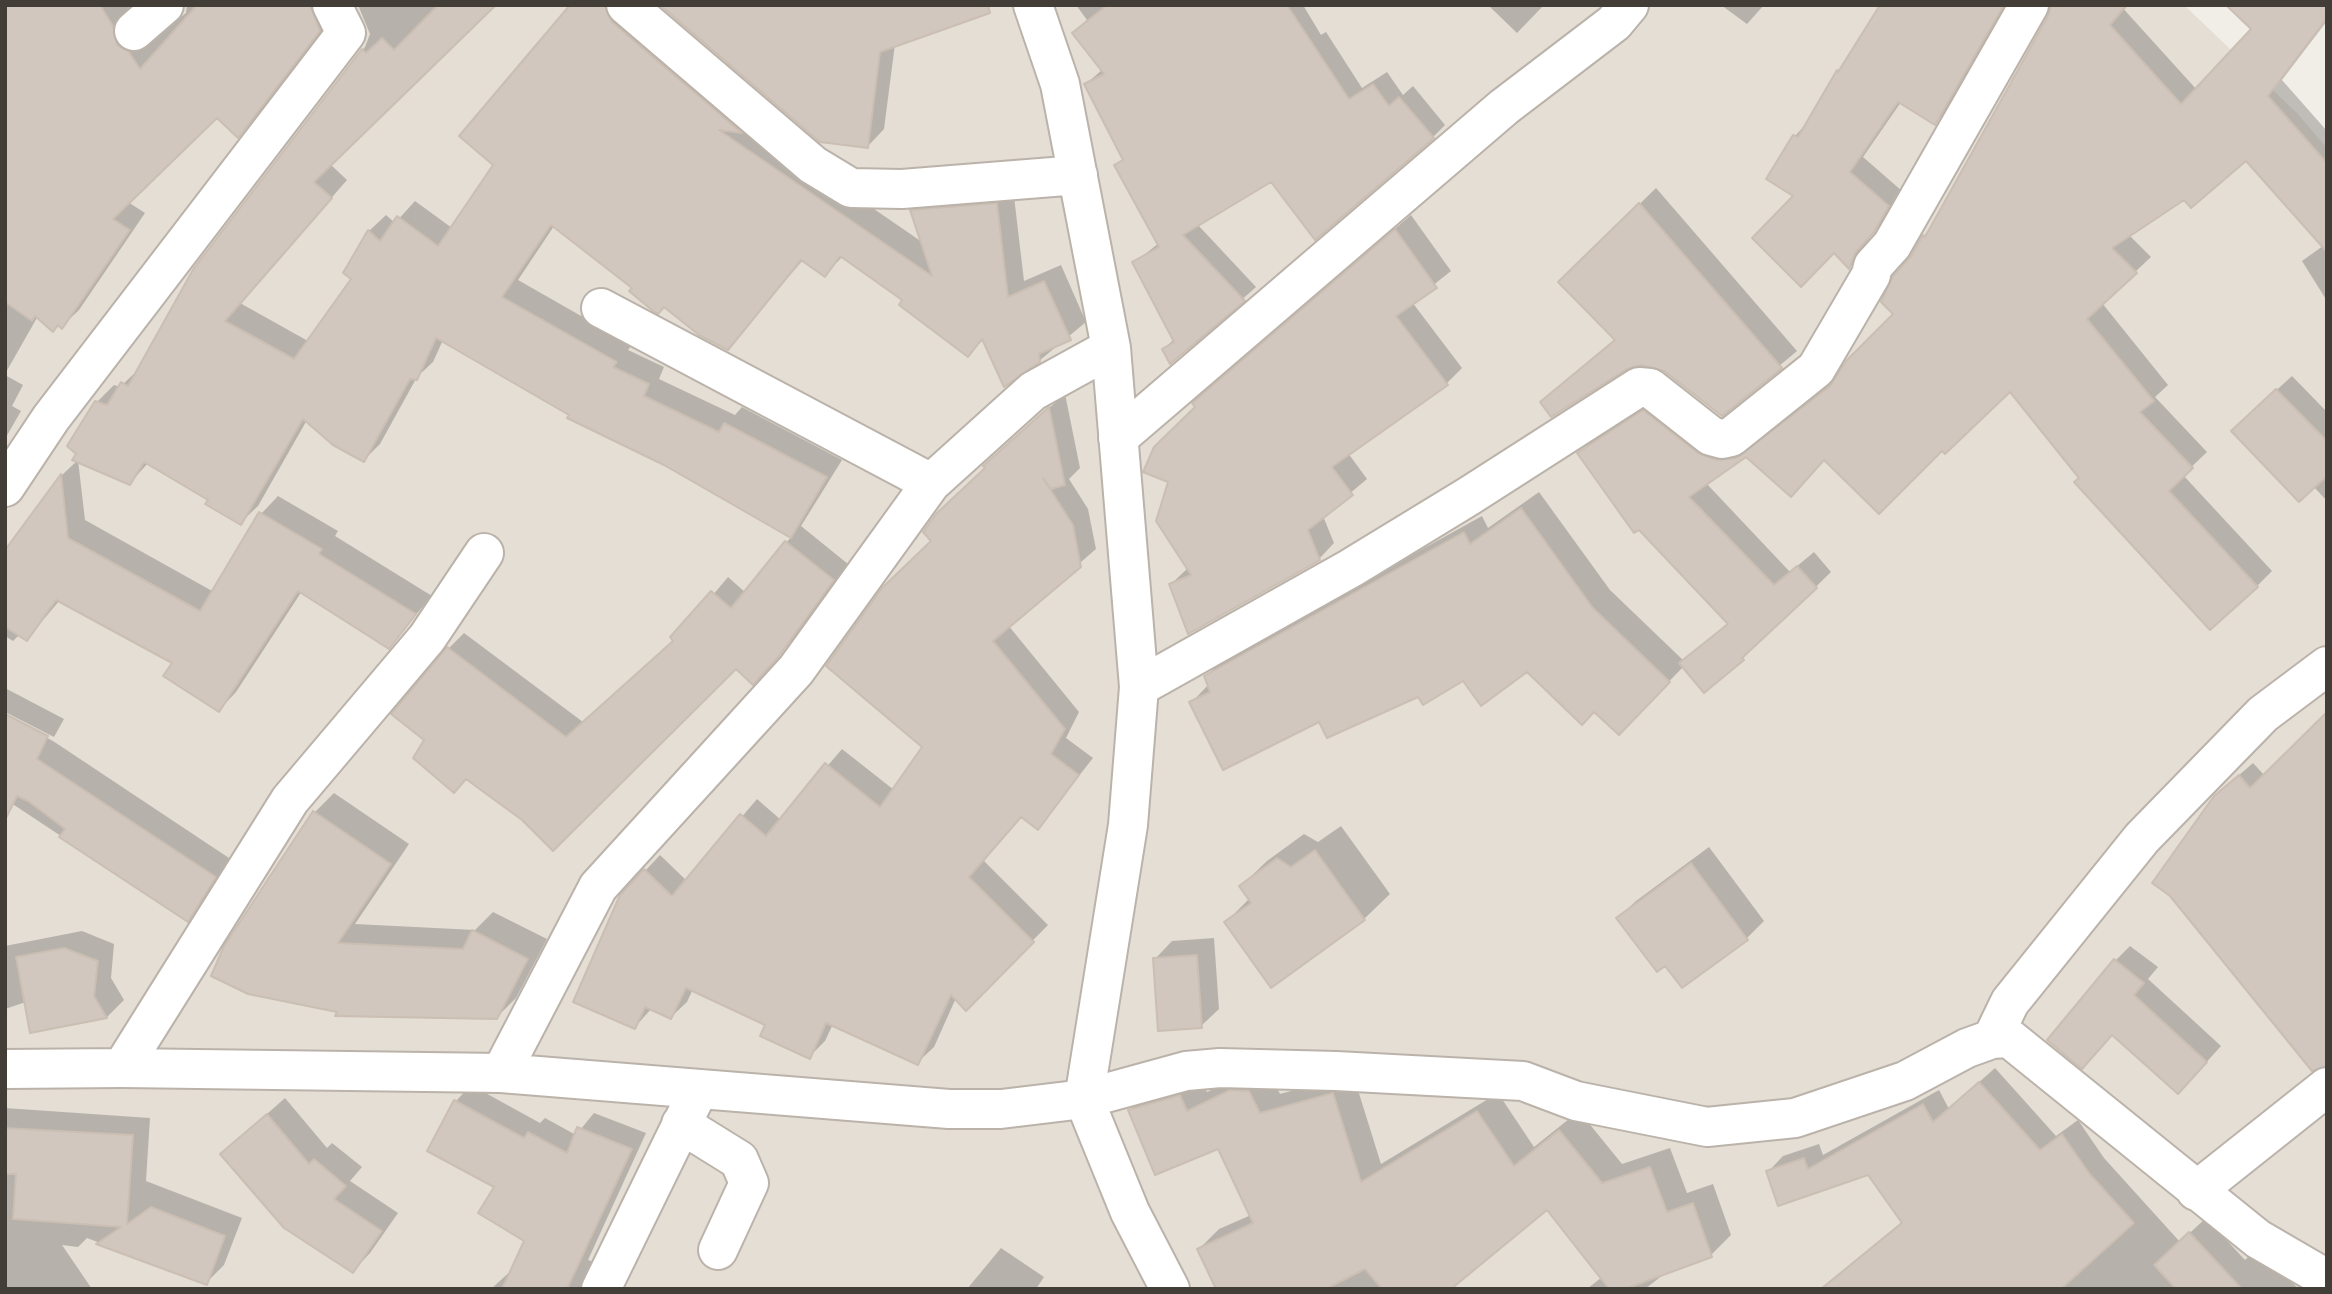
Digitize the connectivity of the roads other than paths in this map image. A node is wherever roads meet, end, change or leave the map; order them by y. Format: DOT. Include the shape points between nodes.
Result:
graph roads {
  1 [pos="164,5"];
  2 [pos="332,5"];
  3 [pos="626,5"];
  4 [pos="1033,5"];
  5 [pos="1629,5"];
  6 [pos="2029,5"];
  7 [pos="134,32"];
  8 [pos="1078,175"];
  9 [pos="601,307"];
  10 [pos="1111,348"];
  11 [pos="1118,438"];
  12 [pos="931,483"];
  13 [pos="5,487"];
  14 [pos="485,553"];
  15 [pos="2327,666"];
  16 [pos="1139,687"];
  17 [pos="1992,1039"];
  18 [pos="122,1068"];
  19 [pos="5,1069"];
  20 [pos="501,1073"];
  21 [pos="2327,1087"];
  22 [pos="698,1091"];
  23 [pos="1084,1099"];
  24 [pos="681,1124"];
  25 [pos="2196,1191"];
  26 [pos="718,1250"];
  27 [pos="2327,1279"];
  28 [pos="601,1289"];
  29 [pos="1170,1289"];
  1 -- 7 [label="street"];
  2 -- 13 [label="street" via="345,33 51,418"];
  3 -- 8 [label="street" via="813,165 851,188 902,189"];
  4 -- 8 [label="street" via="1060,84"];
  5 -- 11 [label="street" via="1614,23 1504,107"];
  6 -- 16 [label="street" via="1816,369 1731,437 1712,436 1650,388 1639,387 1374,553"];
  8 -- 10 [label="street"];
  9 -- 12 [label="street"];
  10 -- 11 [label="street"];
  10 -- 12 [label="street" via="1034,391"];
  11 -- 16 [label="street"];
  12 -- 20 [label="street" via="796,670 598,887"];
  14 -- 18 [label="street" via="427,638 290,800"];
  15 -- 17 [label="street" via="2263,714 2142,838 2010,1002"];
  16 -- 23 [label="street" via="1128,825"];
  17 -- 23 [label="street" via="1905,1081 1795,1118 1707,1127 1576,1101 1523,1081 1336,1071 1186,1071"];
  17 -- 25 [label="street" via="2009,1038"];
  18 -- 19 [label="street"];
  18 -- 20 [label="street"];
  20 -- 22 [label="street"];
  21 -- 25 [label="street"];
  22 -- 23 [label="street" via="949,1109 1001,1109"];
  22 -- 24 [label="street"];
  23 -- 29 [label="street" via="1130,1212"];
  24 -- 26 [label="street" via="738,1160 749,1183"];
  24 -- 28 [label="street"];
  25 -- 27 [label="street" via="2258,1239"];
}
